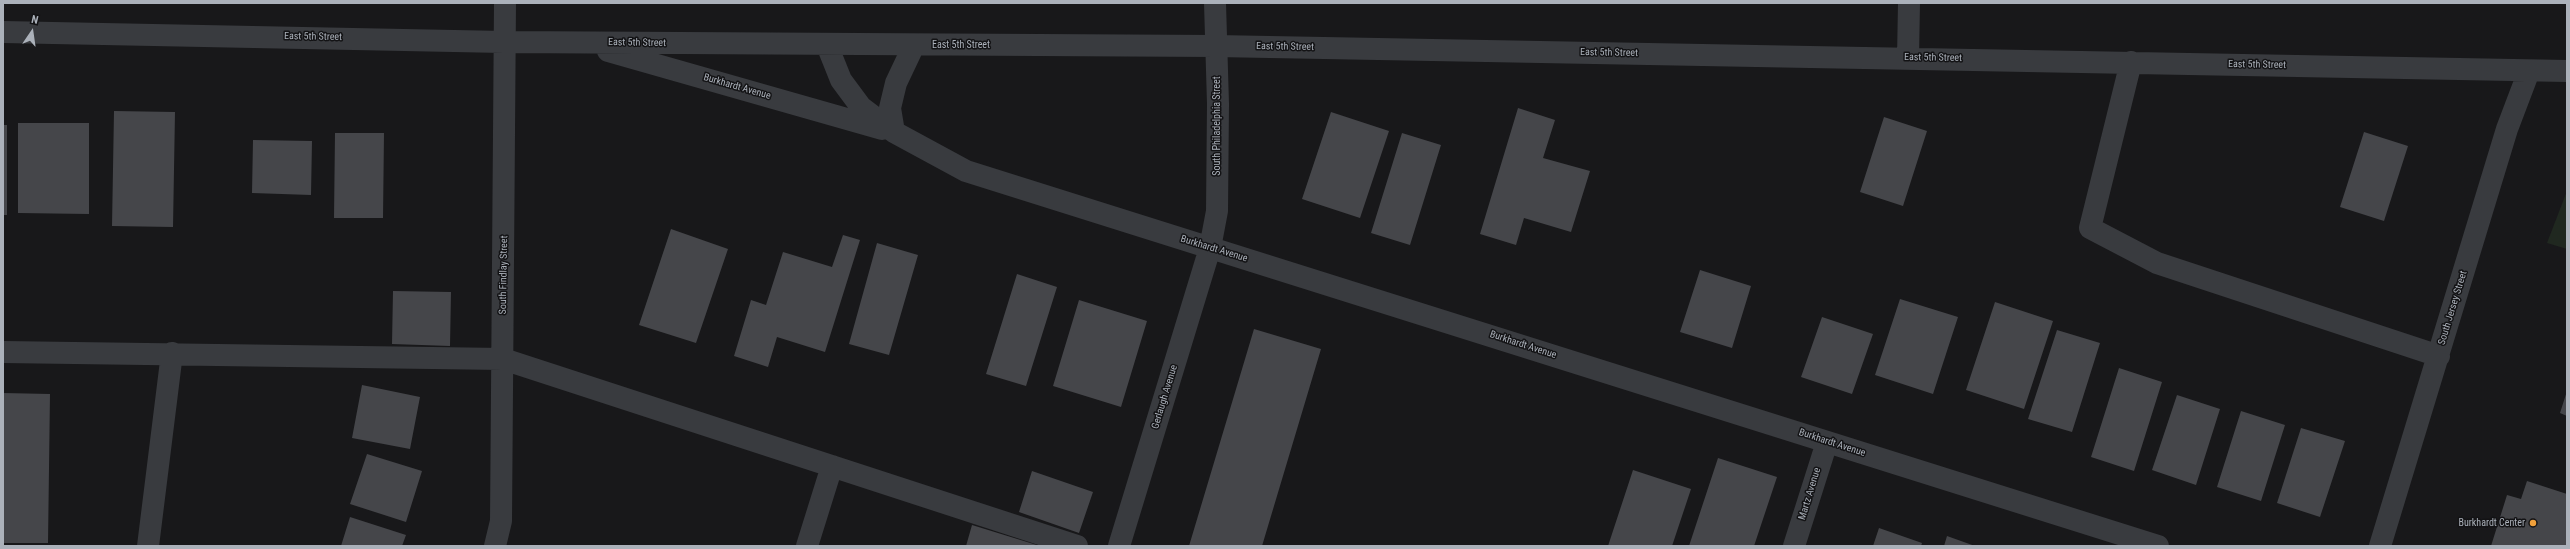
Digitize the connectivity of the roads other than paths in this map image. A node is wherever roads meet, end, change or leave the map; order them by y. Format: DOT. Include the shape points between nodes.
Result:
graph roads {
  1 [pos="505,3"];
  2 [pos="1215,3"];
  3 [pos="1909,3"];
  4 [pos="3,32"];
  5 [pos="504,42"];
  6 [pos="580,43"];
  7 [pos="827,45"];
  8 [pos="914,45"];
  9 [pos="1216,46"];
  10 [pos="1908,58"];
  11 [pos="2131,62"];
  12 [pos="2529,71"];
  13 [pos="2567,71"];
  14 [pos="894,132"];
  15 [pos="1210,248"];
  16 [pos="3,352"];
  17 [pos="172,353"];
  18 [pos="2439,356"];
  19 [pos="503,359"];
  20 [pos="1826,442"];
  21 [pos="832,466"];
  22 [pos="148,546"];
  23 [pos="495,546"];
  24 [pos="807,546"];
  25 [pos="1077,546"];
  26 [pos="1119,546"];
  27 [pos="1794,546"];
  28 [pos="2158,546"];
  29 [pos="2380,546"];
  1 -- 5 [label="street, South Findlay Street"];
  2 -- 9 [label="street, South Philadelphia Street"];
  3 -- 10 [label="street"];
  4 -- 5 [label="street, East 5th Street"];
  5 -- 6 [label="street, East 5th Street"];
  5 -- 19 [label="street, South Findlay Street"];
  6 -- 7 [label="street, East 5th Street"];
  6 -- 14 [label="street, Burkhardt Avenue"];
  7 -- 8 [label="street, East 5th Street"];
  7 -- 14 [label="street, Burkhardt Avenue" via="842,80 861,107"];
  8 -- 9 [label="street, East 5th Street"];
  8 -- 14 [label="street" via="896,83 890,108"];
  9 -- 10 [label="street, East 5th Street"];
  9 -- 15 [label="street, South Philadelphia Street" via="1217,211"];
  10 -- 11 [label="street, East 5th Street"];
  11 -- 12 [label="street, East 5th Street"];
  11 -- 18 [label="street" via="2090,228 2158,263"];
  12 -- 13 [label="street, East 5th Street"];
  12 -- 18 [label="street, South Jersey Street" via="2506,129"];
  14 -- 15 [label="street, Burkhardt Avenue" via="966,171"];
  15 -- 20 [label="street, Burkhardt Avenue"];
  15 -- 26 [label="street, Gerlaugh Avenue"];
  16 -- 17 [label="street"];
  17 -- 19 [label="street"];
  17 -- 22 [label="street"];
  18 -- 29 [label="street, South Jersey Street"];
  19 -- 21 [label="street"];
  19 -- 23 [label="street, South Findlay Street" via="501,521"];
  20 -- 27 [label="street, Martz Avenue"];
  20 -- 28 [label="street, Burkhardt Avenue"];
  21 -- 24 [label="street"];
  21 -- 25 [label="street"];
}
